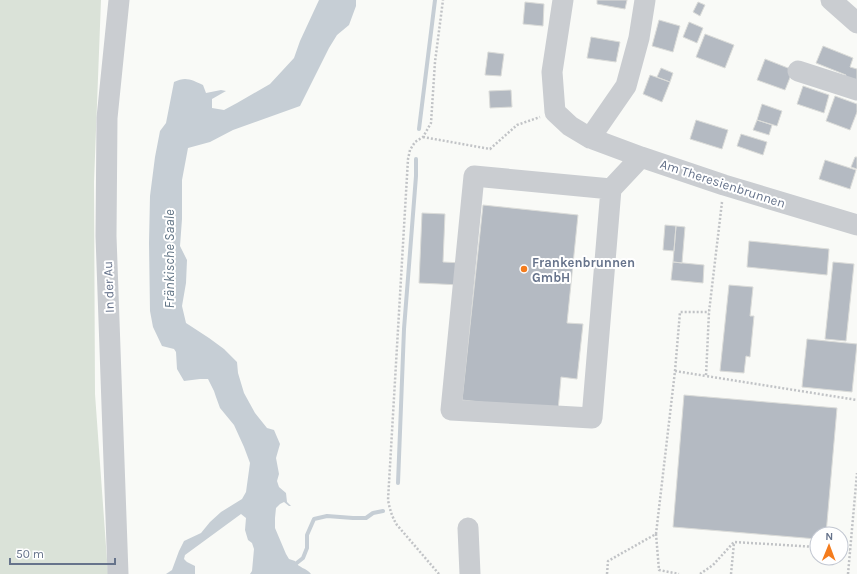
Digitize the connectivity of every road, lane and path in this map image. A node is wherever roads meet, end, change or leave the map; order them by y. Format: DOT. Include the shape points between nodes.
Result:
graph roads {
  1 [pos="119,0"];
  2 [pos="443,0"];
  3 [pos="563,0"];
  4 [pos="645,0"];
  5 [pos="831,0"];
  6 [pos="857,23"];
  7 [pos="798,71"];
  8 [pos="857,90"];
  9 [pos="556,112"];
  10 [pos="424,137"];
  11 [pos="590,138"];
  12 [pos="641,157"];
  13 [pos="724,185"];
  14 [pos="611,189"];
  15 [pos="857,225"];
  16 [pos="709,312"];
  17 [pos="675,371"];
  18 [pos="706,376"];
  19 [pos="857,400"];
  20 [pos="857,473"];
  21 [pos="468,528"];
  22 [pos="656,534"];
  23 [pos="734,542"];
  24 [pos="809,547"];
  25 [pos="850,550"];
  26 [pos="118,574"];
  27 [pos="439,574"];
  28 [pos="470,574"];
  29 [pos="608,574"];
  30 [pos="679,574"];
  31 [pos="700,574"];
  32 [pos="732,574"];
  33 [pos="848,574"];
  1 -- 26 [label="street, In der Au" via="107,118 106,228"];
  2 -- 10 [label="path" via="431,123"];
  3 -- 9 [label="street" via="552,72"];
  4 -- 11 [label="street" via="639,38 626,86"];
  5 -- 6 [label="street"];
  7 -- 8 [label="street"];
  9 -- 10 [label="path" via="517,125 490,149"];
  9 -- 11 [label="street, Am Theresienbrunnen" via="570,126"];
  10 -- 27 [label="path" via="415,142 408,159 388,500 397,526"];
  11 -- 12 [label="street, Am Theresienbrunnen"];
  12 -- 13 [label="street, Am Theresienbrunnen"];
  12 -- 14 [label="street"];
  13 -- 15 [label="street, Am Theresienbrunnen"];
  13 -- 16 [label="path"];
  14 -- 14 [label="street" via="592,418 451,410 474,176"];
  16 -- 17 [label="path" via="680,312"];
  16 -- 18 [label="path"];
  17 -- 18 [label="path"];
  17 -- 22 [label="path"];
  18 -- 19 [label="path"];
  20 -- 25 [label="path"];
  21 -- 28 [label="street"];
  22 -- 29 [label="path" via="608,561"];
  22 -- 30 [label="path" via="659,570"];
  23 -- 24 [label="path"];
  23 -- 31 [label="path" via="713,565"];
  23 -- 32 [label="path"];
  25 -- 33 [label="path"];
}
